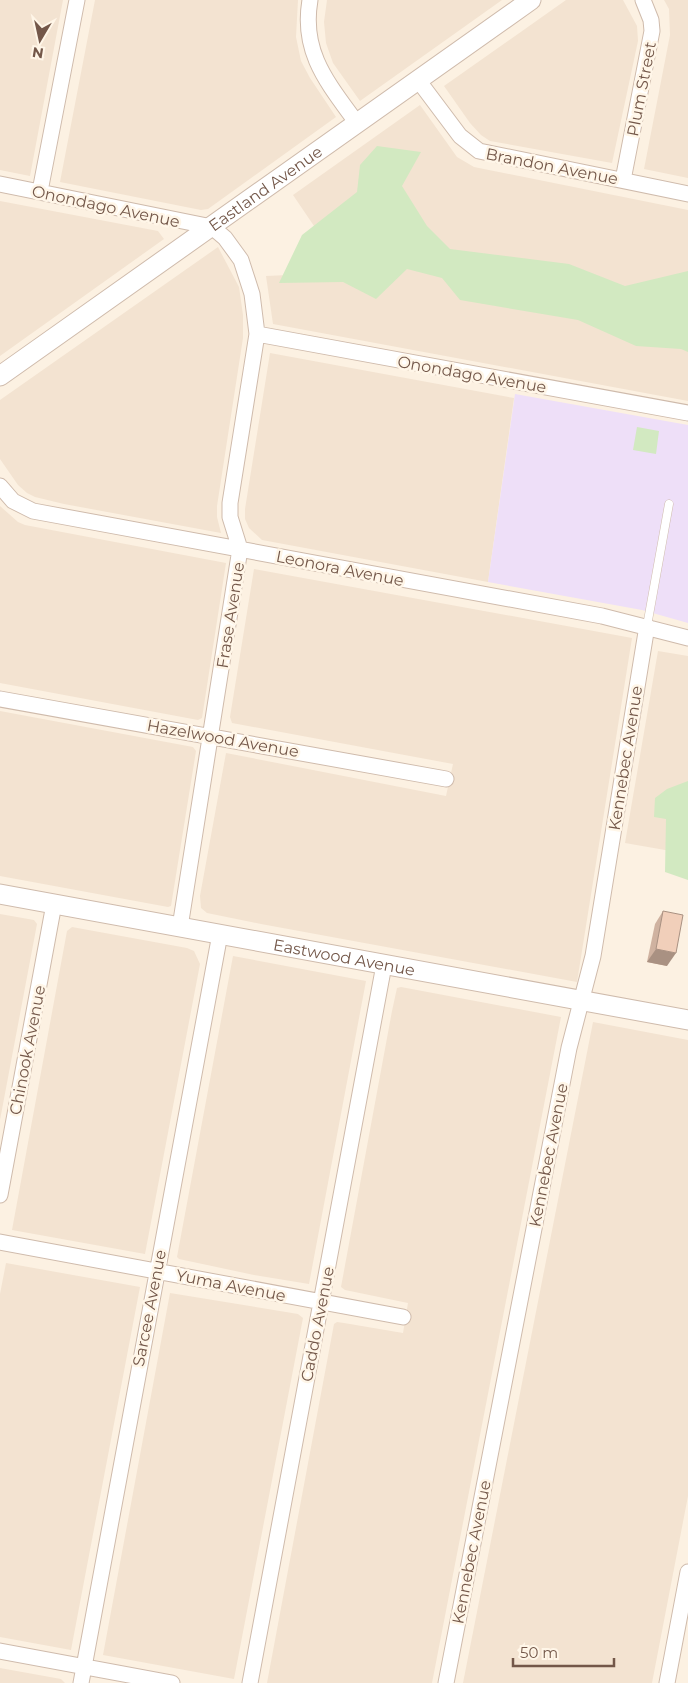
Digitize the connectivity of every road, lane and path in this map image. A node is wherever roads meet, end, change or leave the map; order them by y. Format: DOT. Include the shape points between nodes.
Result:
graph roads {
  1 [pos="77,0"];
  2 [pos="310,0"];
  3 [pos="531,0"];
  4 [pos="643,0"];
  5 [pos="418,80"];
  6 [pos="356,122"];
  7 [pos="623,180"];
  8 [pos="0,184"];
  9 [pos="40,192"];
  10 [pos="688,194"];
  11 [pos="212,227"];
  12 [pos="257,334"];
  13 [pos="0,376"];
  14 [pos="688,413"];
  15 [pos="0,486"];
  16 [pos="669,504"];
  17 [pos="240,549"];
  18 [pos="647,626"];
  19 [pos="688,638"];
  20 [pos="0,699"];
  21 [pos="211,735"];
  22 [pos="446,778"];
  23 [pos="0,894"];
  24 [pos="54,904"];
  25 [pos="180,927"];
  26 [pos="220,934"];
  27 [pos="384,965"];
  28 [pos="581,1001"];
  29 [pos="688,1020"];
  30 [pos="0,1195"];
  31 [pos="0,1242"];
  32 [pos="156,1272"];
  33 [pos="321,1302"];
  34 [pos="403,1318"];
  35 [pos="688,1572"];
  36 [pos="0,1651"];
  37 [pos="84,1667"];
  38 [pos="81,1683"];
  39 [pos="172,1683"];
  40 [pos="250,1683"];
  41 [pos="446,1683"];
  42 [pos="666,1683"];
  1 -- 9 [label="street"];
  2 -- 6 [label="street" via="308,26 315,59"];
  3 -- 5 [label="street, Eastland Avenue"];
  4 -- 7 [label="street, Plum Street" via="652,31"];
  5 -- 6 [label="street, Eastland Avenue"];
  5 -- 7 [label="street, Brandon Avenue" via="460,136 478,151"];
  6 -- 11 [label="street, Eastland Avenue"];
  7 -- 10 [label="street, Brandon Avenue"];
  8 -- 9 [label="street, Onondago Avenue"];
  9 -- 11 [label="street, Onondago Avenue"];
  11 -- 12 [label="street, Frase Avenue" via="225,238 241,260 251,288"];
  11 -- 13 [label="street, Eastland Avenue"];
  12 -- 14 [label="street, Onondago Avenue"];
  12 -- 17 [label="street, Frase Avenue" via="230,503 230,517"];
  15 -- 17 [label="street, Leonora Avenue" via="13,502 33,511"];
  16 -- 18 [label="lane"];
  17 -- 18 [label="street, Leonora Avenue"];
  17 -- 21 [label="street, Frase Avenue"];
  18 -- 19 [label="street, Leonora Avenue"];
  18 -- 28 [label="street, Kennebec Avenue" via="593,956"];
  20 -- 21 [label="street, Hazelwood Avenue"];
  21 -- 22 [label="street, Hazelwood Avenue"];
  21 -- 25 [label="street, Frase Avenue"];
  23 -- 24 [label="street, Eastwood Avenue"];
  24 -- 25 [label="street, Eastwood Avenue"];
  24 -- 30 [label="street, Chinook Avenue"];
  25 -- 26 [label="street, Eastwood Avenue"];
  26 -- 27 [label="street, Eastwood Avenue"];
  26 -- 32 [label="street, Sarcee Avenue"];
  27 -- 28 [label="street, Eastwood Avenue"];
  27 -- 33 [label="street, Caddo Avenue"];
  28 -- 29 [label="street, Eastwood Avenue"];
  28 -- 41 [label="street, Kennebec Avenue" via="569,1048"];
  31 -- 32 [label="street, Yuma Avenue"];
  32 -- 33 [label="street, Yuma Avenue"];
  32 -- 37 [label="street, Sarcee Avenue"];
  33 -- 34 [label="street, Yuma Avenue"];
  33 -- 40 [label="street, Caddo Avenue"];
  35 -- 42 [label="street"];
  36 -- 37 [label="street"];
  37 -- 38 [label="street, Sarcee Avenue"];
  37 -- 39 [label="street"];
}
